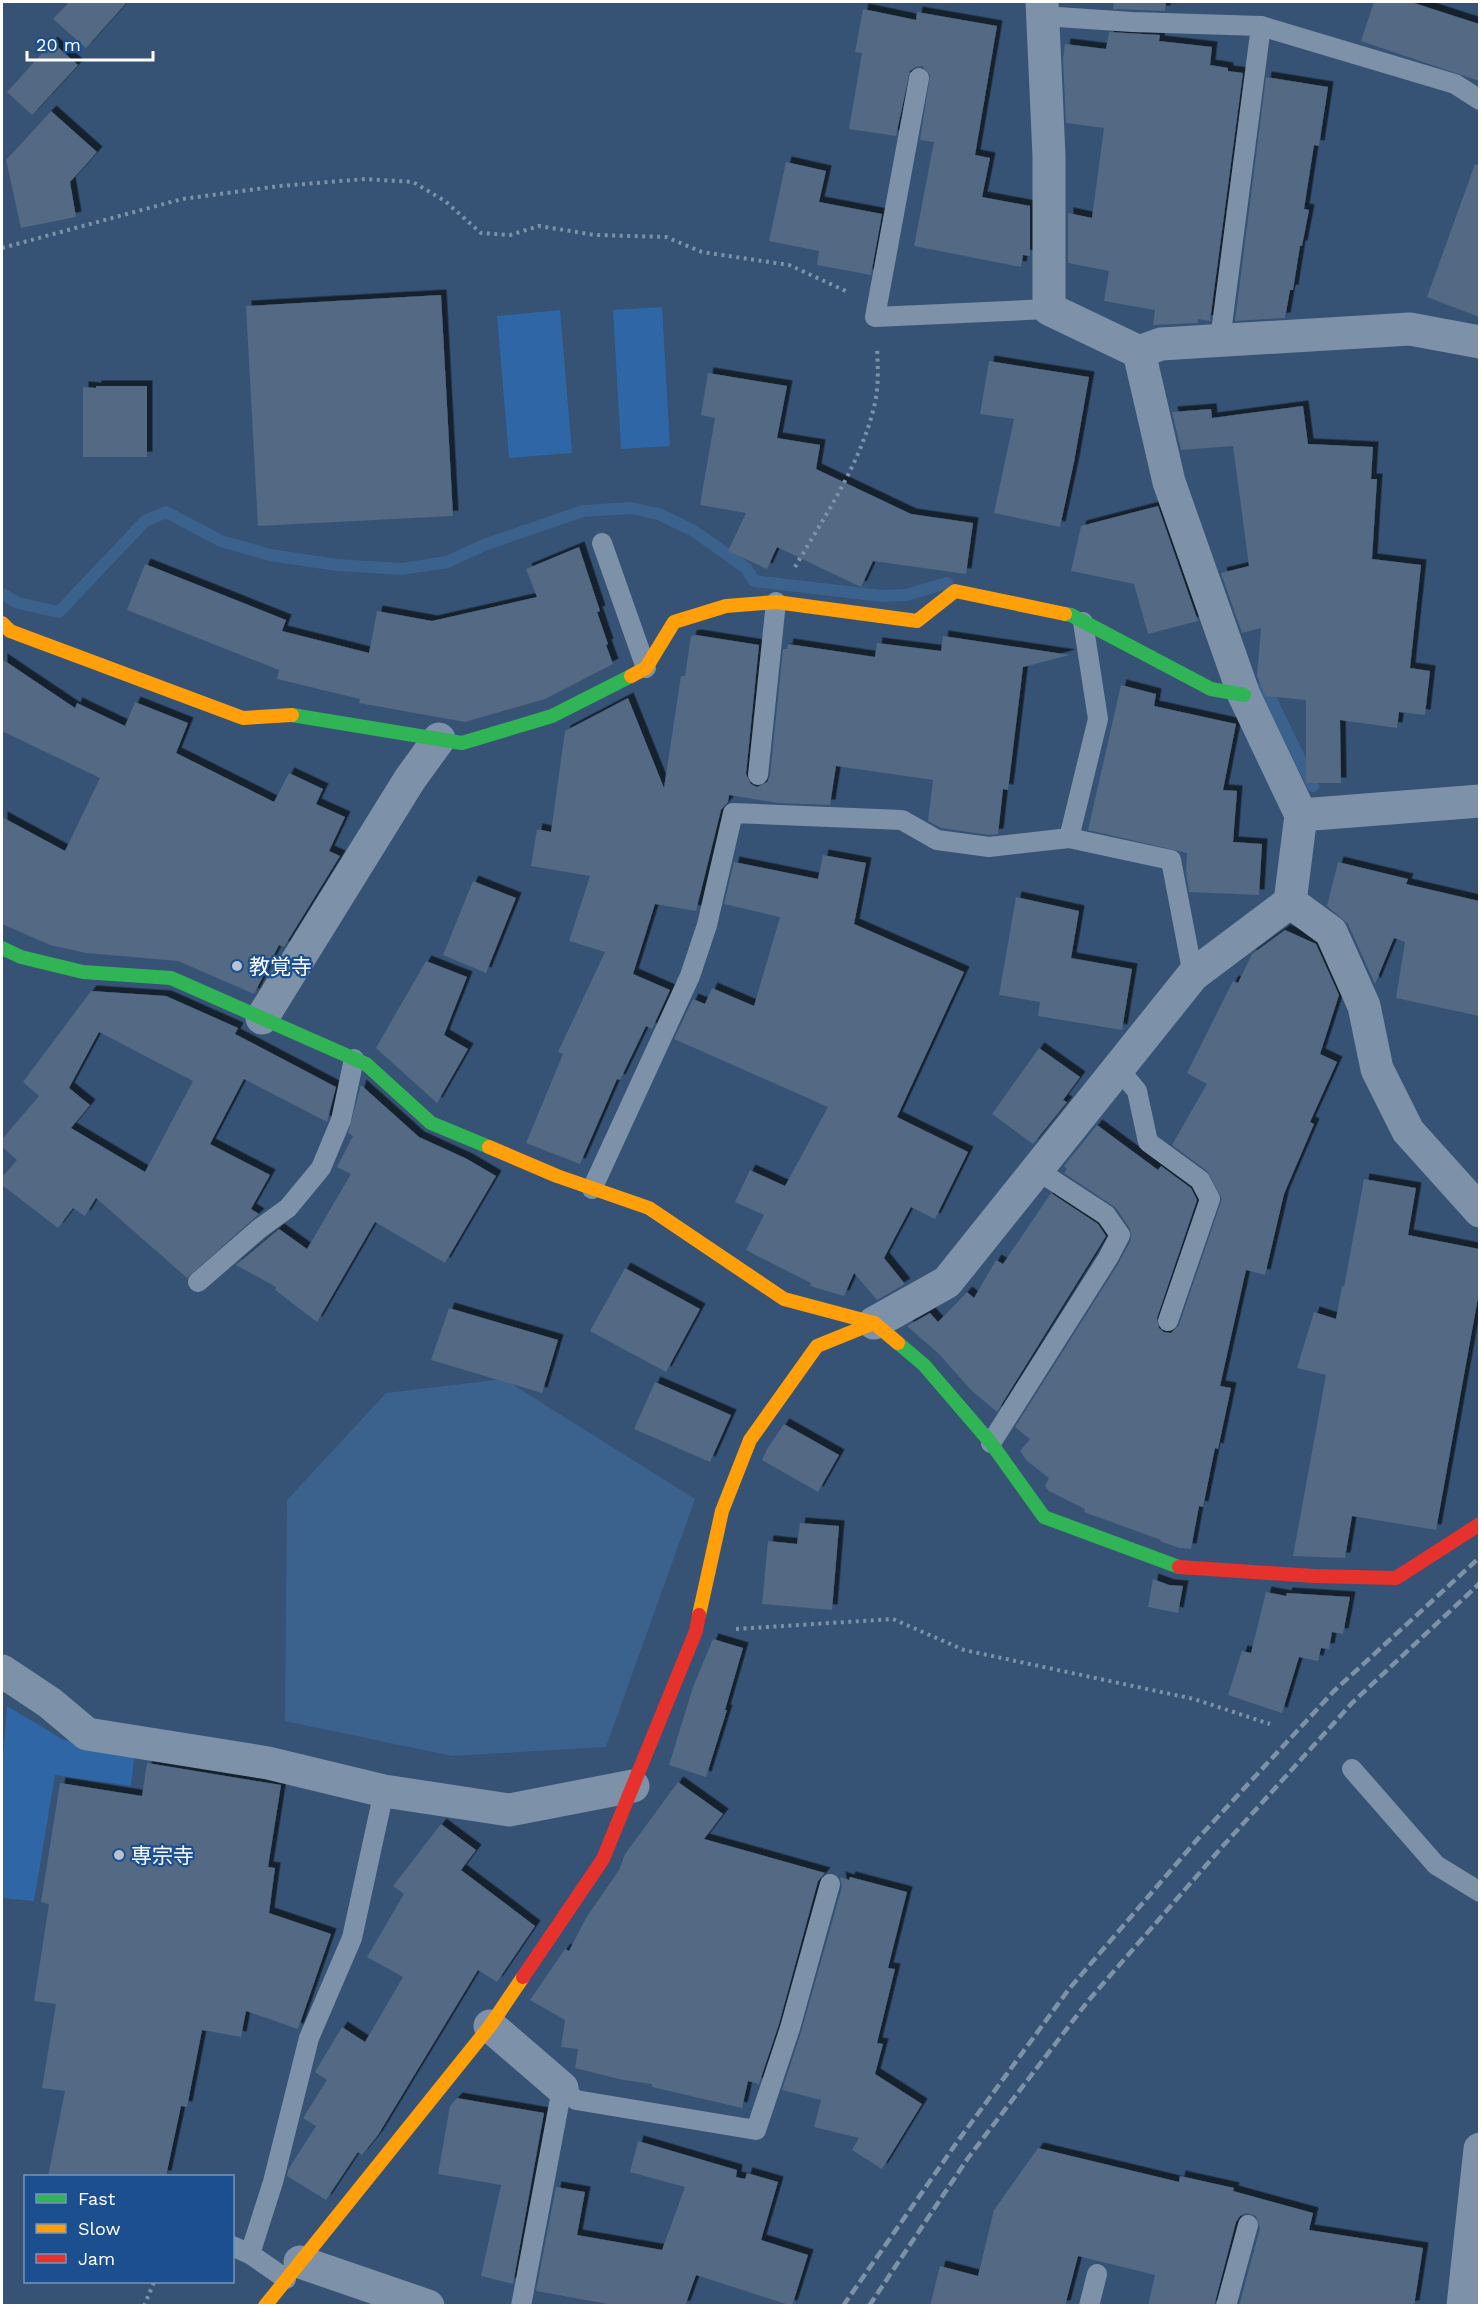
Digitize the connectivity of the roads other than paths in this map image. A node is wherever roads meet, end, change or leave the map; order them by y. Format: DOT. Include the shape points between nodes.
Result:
graph roads {
  1 [pos="1042,9"];
  2 [pos="1260,26"];
  3 [pos="919,78"];
  4 [pos="1479,100"];
  5 [pos="1049,309"];
  6 [pos="1220,340"];
  7 [pos="1479,342"];
  8 [pos="1138,352"];
  9 [pos="602,543"];
  10 [pos="776,602"];
  11 [pos="1083,622"];
  12 [pos="4,633"];
  13 [pos="646,668"];
  14 [pos="1244,695"];
  15 [pos="439,739"];
  16 [pos="758,775"];
  17 [pos="1479,801"];
  18 [pos="1301,815"];
  19 [pos="1069,838"];
  20 [pos="1290,902"];
  21 [pos="2,948"];
  22 [pos="1193,975"];
  23 [pos="262,1018"];
  24 [pos="354,1059"];
  25 [pos="1118,1068"];
  26 [pos="1037,1170"];
  27 [pos="592,1189"];
  28 [pos="1479,1211"];
  29 [pos="198,1282"];
  30 [pos="1168,1321"];
  31 [pos="874,1323"];
  32 [pos="991,1443"];
  33 [pos="1479,1524"];
  34 [pos="2,1671"];
  35 [pos="1352,1769"];
  36 [pos="633,1786"];
  37 [pos="384,1791"];
  38 [pos="830,1884"];
  39 [pos="1479,1892"];
  40 [pos="490,2026"];
  41 [pos="562,2088"];
  42 [pos="1479,2149"];
  43 [pos="1248,2225"];
  44 [pos="241,2250"];
  45 [pos="293,2271"];
  46 [pos="1097,2274"];
  47 [pos="265,2306"];
  48 [pos="428,2306"];
  49 [pos="521,2306"];
  50 [pos="1089,2306"];
  51 [pos="1226,2306"];
  52 [pos="1463,2306"];
  1 -- 2 [label="lane" via="1132,22"];
  1 -- 5 [label="street" via="1049,156"];
  2 -- 4 [label="lane" via="1455,84"];
  2 -- 6 [label="lane"];
  3 -- 5 [label="lane" via="875,317"];
  5 -- 8 [label="street"];
  6 -- 7 [label="street" via="1410,328"];
  6 -- 8 [label="street" via="1161,344"];
  8 -- 14 [label="street" via="1169,482"];
  9 -- 13 [label="lane"];
  10 -- 11 [label="street" via="917,621 955,591 1071,615"];
  10 -- 13 [label="street" via="726,606 674,622"];
  10 -- 16 [label="lane"];
  11 -- 14 [label="street" via="1211,689"];
  11 -- 19 [label="lane" via="1098,719"];
  12 -- 15 [label="street" via="243,718 297,715"];
  13 -- 15 [label="street" via="552,716 462,743"];
  14 -- 18 [label="street"];
  15 -- 23 [label="street" via="410,779"];
  17 -- 18 [label="street"];
  18 -- 20 [label="street"];
  19 -- 22 [label="lane" via="1171,860"];
  19 -- 27 [label="lane" via="989,847 937,840 902,820 733,813 708,925 690,976"];
  20 -- 22 [label="street"];
  20 -- 28 [label="street" via="1331,932 1364,1006 1377,1069 1408,1131"];
  21 -- 23 [label="street" via="21,957 83,972 171,978"];
  22 -- 25 [label="street"];
  23 -- 24 [label="street"];
  24 -- 27 [label="street" via="366,1064 431,1123"];
  24 -- 29 [label="lane" via="340,1120 321,1168 288,1208"];
  25 -- 26 [label="street"];
  25 -- 30 [label="lane" via="1137,1091 1148,1142 1200,1180 1210,1199"];
  26 -- 31 [label="street" via="947,1282"];
  26 -- 32 [label="lane" via="1106,1215 1120,1235"];
  27 -- 31 [label="street" via="649,1208 784,1299"];
  31 -- 32 [label="street" via="924,1365"];
  31 -- 36 [label="street" via="817,1346 750,1440 722,1510 696,1631"];
  32 -- 33 [label="street" via="1044,1517 1175,1567 1396,1578"];
  34 -- 37 [label="street" via="51,1703 87,1734 268,1763"];
  35 -- 39 [label="lane" via="1436,1865"];
  36 -- 37 [label="street" via="509,1810"];
  36 -- 40 [label="street" via="603,1859"];
  37 -- 44 [label="lane" via="352,1938 309,2038 273,2182"];
  38 -- 41 [label="lane" via="790,2028 756,2130 576,2100"];
  40 -- 41 [label="street"];
  40 -- 45 [label="street"];
  41 -- 49 [label="lane"];
  42 -- 52 [label="street"];
  43 -- 51 [label="lane"];
  44 -- 45 [label="lane"];
  45 -- 47 [label="street"];
  45 -- 48 [label="street"];
  46 -- 50 [label="lane"];
}
